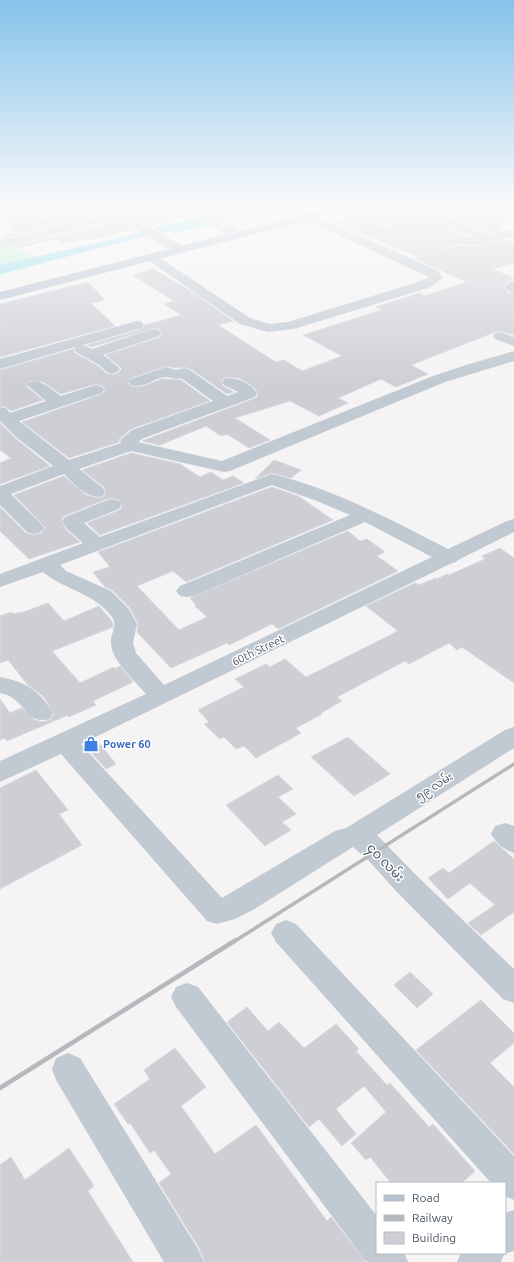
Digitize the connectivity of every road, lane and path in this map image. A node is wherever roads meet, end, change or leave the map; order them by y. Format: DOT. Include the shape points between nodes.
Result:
graph roads {
  1 [pos="103,266"];
  2 [pos="116,266"];
  3 [pos="163,266"];
  4 [pos="416,266"];
  5 [pos="514,285"];
  6 [pos="514,289"];
  7 [pos="0,291"];
  8 [pos="0,296"];
  9 [pos="137,325"];
  10 [pos="154,333"];
  11 [pos="500,336"];
  12 [pos="514,342"];
  13 [pos="71,343"];
  14 [pos="90,355"];
  15 [pos="514,356"];
  16 [pos="0,364"];
  17 [pos="112,369"];
  18 [pos="137,382"];
  19 [pos="230,382"];
  20 [pos="35,385"];
  21 [pos="96,390"];
  22 [pos="58,402"];
  23 [pos="225,402"];
  24 [pos="2,415"];
  25 [pos="130,446"];
  26 [pos="66,467"];
  27 [pos="224,467"];
  28 [pos="272,479"];
  29 [pos="96,492"];
  30 [pos="0,493"];
  31 [pos="112,505"];
  32 [pos="366,515"];
  33 [pos="514,525"];
  34 [pos="34,528"];
  35 [pos="98,545"];
  36 [pos="465,555"];
  37 [pos="46,564"];
  38 [pos="0,581"];
  39 [pos="187,591"];
  40 [pos="0,685"];
  41 [pos="161,696"];
  42 [pos="41,713"];
  43 [pos="514,736"];
  44 [pos="65,742"];
  45 [pos="0,772"];
  46 [pos="354,836"];
  47 [pos="286,933"];
  48 [pos="514,989"];
  49 [pos="187,997"];
  50 [pos="68,1069"];
  51 [pos="514,1182"];
  52 [pos="514,1228"];
  53 [pos="506,1235"];
  54 [pos="376,1245"];
  55 [pos="384,1254"];
  56 [pos="485,1254"];
  57 [pos="185,1262"];
  58 [pos="390,1262"];
  59 [pos="476,1262"];
  1 -- 7 [label="main road"];
  2 -- 8 [label="main road"];
  3 -- 4 [label="street" via="236,316 268,328 289,326 426,284 436,278 432,273"];
  5 -- 6 [label="street"];
  9 -- 13 [label="street"];
  10 -- 14 [label="street"];
  11 -- 12 [label="street"];
  13 -- 14 [label="street"];
  13 -- 16 [label="street"];
  14 -- 17 [label="street"];
  15 -- 27 [label="street" via="439,379"];
  18 -- 23 [label="street" via="166,372 175,375 184,373"];
  19 -- 23 [label="street" via="248,391 249,394"];
  20 -- 22 [label="street"];
  21 -- 22 [label="street"];
  22 -- 24 [label="street"];
  23 -- 25 [label="street" via="138,434 129,440"];
  24 -- 26 [label="street"];
  25 -- 26 [label="street"];
  25 -- 27 [label="street"];
  26 -- 29 [label="street"];
  26 -- 30 [label="street"];
  27 -- 28 [label="street"];
  28 -- 32 [label="street"];
  28 -- 35 [label="street"];
  30 -- 34 [label="street"];
  31 -- 35 [label="street" via="72,521"];
  32 -- 36 [label="street"];
  32 -- 39 [label="street"];
  33 -- 36 [label="street, 60th Street"];
  35 -- 37 [label="street"];
  36 -- 41 [label="street, 60th Street"];
  37 -- 38 [label="street"];
  37 -- 41 [label="street" via="59,576 104,596 121,614 126,624 122,643 125,655"];
  40 -- 42 [label="street" via="21,690"];
  41 -- 44 [label="street, 60th Street"];
  43 -- 46 [label="street, ၅၉ လမ်း"];
  44 -- 45 [label="street, 60th Street"];
  44 -- 46 [label="street" via="213,910 221,912 231,908 345,838"];
  46 -- 48 [label="street, ၄၀ လမ်း" via="364,839"];
  47 -- 51 [label="street"];
  49 -- 54 [label="street"];
  50 -- 57 [label="street"];
  52 -- 53 [label="street"];
  55 -- 58 [label="street"];
  56 -- 59 [label="street"];
}
